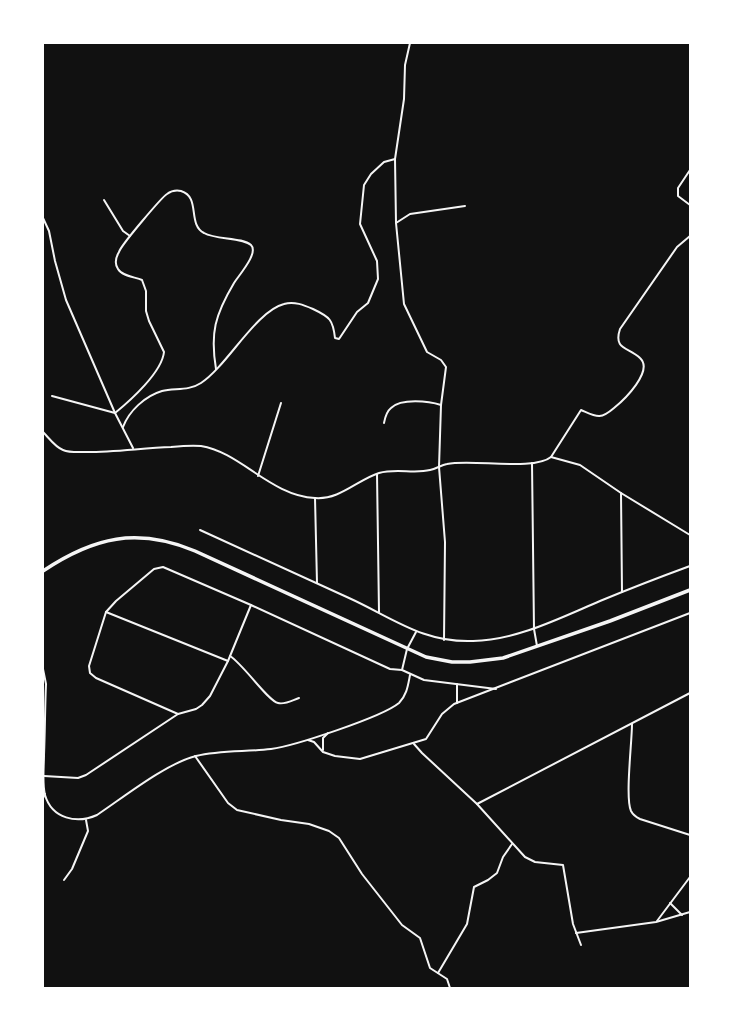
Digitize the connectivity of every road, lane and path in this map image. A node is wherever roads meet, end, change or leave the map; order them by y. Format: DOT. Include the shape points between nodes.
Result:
graph roads {
  1 [pos="410,43"];
  2 [pos="395,159"];
  3 [pos="690,170"];
  4 [pos="104,200"];
  5 [pos="690,205"];
  6 [pos="465,206"];
  7 [pos="44,218"];
  8 [pos="396,223"];
  9 [pos="130,236"];
  10 [pos="690,236"];
  11 [pos="216,369"];
  12 [pos="52,396"];
  13 [pos="281,403"];
  14 [pos="442,405"];
  15 [pos="115,412"];
  16 [pos="384,423"];
  17 [pos="122,427"];
  18 [pos="43,432"];
  19 [pos="133,448"];
  20 [pos="551,457"];
  21 [pos="532,463"];
  22 [pos="439,467"];
  23 [pos="377,474"];
  24 [pos="258,476"];
  25 [pos="621,493"];
  26 [pos="315,498"];
  27 [pos="200,530"];
  28 [pos="690,535"];
  29 [pos="690,566"];
  30 [pos="43,571"];
  31 [pos="317,584"];
  32 [pos="690,590"];
  33 [pos="622,592"];
  34 [pos="251,605"];
  35 [pos="106,612"];
  36 [pos="379,612"];
  37 [pos="690,614"];
  38 [pos="534,629"];
  39 [pos="416,632"];
  40 [pos="444,640"];
  41 [pos="407,648"];
  42 [pos="537,648"];
  43 [pos="230,656"];
  44 [pos="228,661"];
  45 [pos="43,669"];
  46 [pos="402,670"];
  47 [pos="410,674"];
  48 [pos="457,684"];
  49 [pos="496,689"];
  50 [pos="690,693"];
  51 [pos="299,698"];
  52 [pos="457,702"];
  53 [pos="178,714"];
  54 [pos="632,724"];
  55 [pos="330,732"];
  56 [pos="308,740"];
  57 [pos="414,744"];
  58 [pos="323,752"];
  59 [pos="195,756"];
  60 [pos="44,776"];
  61 [pos="45,794"];
  62 [pos="43,798"];
  63 [pos="477,804"];
  64 [pos="86,820"];
  65 [pos="690,835"];
  66 [pos="512,844"];
  67 [pos="690,878"];
  68 [pos="64,880"];
  69 [pos="670,903"];
  70 [pos="690,912"];
  71 [pos="682,915"];
  72 [pos="656,922"];
  73 [pos="576,933"];
  74 [pos="581,945"];
  75 [pos="438,972"];
  76 [pos="450,988"];
  1 -- 2 [label="street" via="405,65 404,99"];
  2 -- 8 [label="street"];
  2 -- 11 [label="street" via="384,162 364,185 360,224 377,261 378,279 368,302 357,312 339,339 335,338 330,318 303,305 284,303 268,312"];
  3 -- 5 [label="street" via="678,188 678,196"];
  4 -- 9 [label="street" via="123,231"];
  6 -- 8 [label="street" via="410,214"];
  7 -- 15 [label="street" via="66,300"];
  8 -- 14 [label="street" via="404,304 427,352 442,360 446,367"];
  9 -- 11 [label="street" via="166,194 180,191 192,198 194,217 202,232 212,237 252,245 253,256 233,285 213,331 212,346"];
  9 -- 15 [label="street" via="119,250 115,261 122,273 142,280 145,285 146,310 162,344 163,359 151,378"];
  10 -- 20 [label="street" via="677,247 618,334 618,343 640,358 643,364 644,370 633,390 604,416 596,417 581,410"];
  11 -- 17 [label="street" via="199,385 163,391 145,400 126,418"];
  12 -- 15 [label="street"];
  13 -- 24 [label="street"];
  14 -- 16 [label="street" via="433,402 407,402 396,405 390,408"];
  14 -- 22 [label="street"];
  15 -- 17 [label="street"];
  17 -- 19 [label="street"];
  18 -- 19 [label="street" via="63,450 106,452"];
  19 -- 24 [label="street" via="201,446 215,450"];
  20 -- 21 [label="street" via="546,461"];
  20 -- 25 [label="street" via="580,465"];
  21 -- 22 [label="street" via="447,464"];
  21 -- 38 [label="street"];
  22 -- 23 [label="street" via="431,470 386,471"];
  22 -- 40 [label="street" via="444,542"];
  23 -- 26 [label="street" via="339,494"];
  23 -- 36 [label="street"];
  24 -- 26 [label="street" via="288,492"];
  25 -- 28 [label="street"];
  25 -- 33 [label="street"];
  26 -- 31 [label="street"];
  27 -- 31 [label="street"];
  29 -- 33 [label="street"];
  30 -- 41 [label="main road" via="77,550 106,540 137,537 159,539 177,543"];
  31 -- 36 [label="street"];
  32 -- 42 [label="main road"];
  33 -- 38 [label="street"];
  34 -- 35 [label="street" via="163,567 154,569"];
  34 -- 43 [label="street"];
  34 -- 46 [label="street" via="390,669"];
  35 -- 44 [label="street"];
  35 -- 53 [label="street" via="89,666 90,673"];
  36 -- 39 [label="street"];
  37 -- 49 [label="street"];
  38 -- 40 [label="street" via="475,641"];
  38 -- 42 [label="street"];
  39 -- 40 [label="street"];
  39 -- 41 [label="street"];
  41 -- 42 [label="main road" via="440,660 470,662 503,658"];
  41 -- 46 [label="street"];
  43 -- 44 [label="street"];
  43 -- 51 [label="street" via="239,662 274,701 284,704"];
  44 -- 53 [label="street" via="210,696 202,705"];
  45 -- 60 [label="street" via="46,684"];
  46 -- 47 [label="street"];
  47 -- 48 [label="street" via="424,680"];
  47 -- 55 [label="street" via="404,697 398,704 365,720"];
  48 -- 49 [label="street"];
  48 -- 52 [label="street"];
  49 -- 52 [label="street"];
  50 -- 54 [label="street"];
  52 -- 57 [label="street" via="442,714 426,739"];
  53 -- 60 [label="street" via="86,775 78,778"];
  54 -- 63 [label="street"];
  54 -- 65 [label="street" via="629,791 631,811 635,817"];
  55 -- 56 [label="street"];
  55 -- 58 [label="street" via="323,738"];
  56 -- 58 [label="street" via="314,742"];
  56 -- 59 [label="street" via="272,749"];
  57 -- 58 [label="street" via="360,759"];
  57 -- 63 [label="street"];
  59 -- 64 [label="street" via="171,766"];
  59 -- 75 [label="street" via="228,803 237,810 309,824 329,830 339,838 362,874 402,925 420,938 430,968"];
  60 -- 61 [label="street"];
  61 -- 62 [label="street"];
  61 -- 64 [label="street" via="49,804 65,818"];
  63 -- 66 [label="street"];
  64 -- 68 [label="street" via="88,831 72,869"];
  66 -- 73 [label="street" via="525,857 535,862 563,865"];
  66 -- 75 [label="street" via="503,857 497,873 474,887 467,924"];
  67 -- 69 [label="street"];
  69 -- 71 [label="street"];
  69 -- 72 [label="street"];
  70 -- 71 [label="street"];
  71 -- 72 [label="street"];
  72 -- 73 [label="street"];
  73 -- 74 [label="street"];
  75 -- 76 [label="street" via="447,979"];
}
